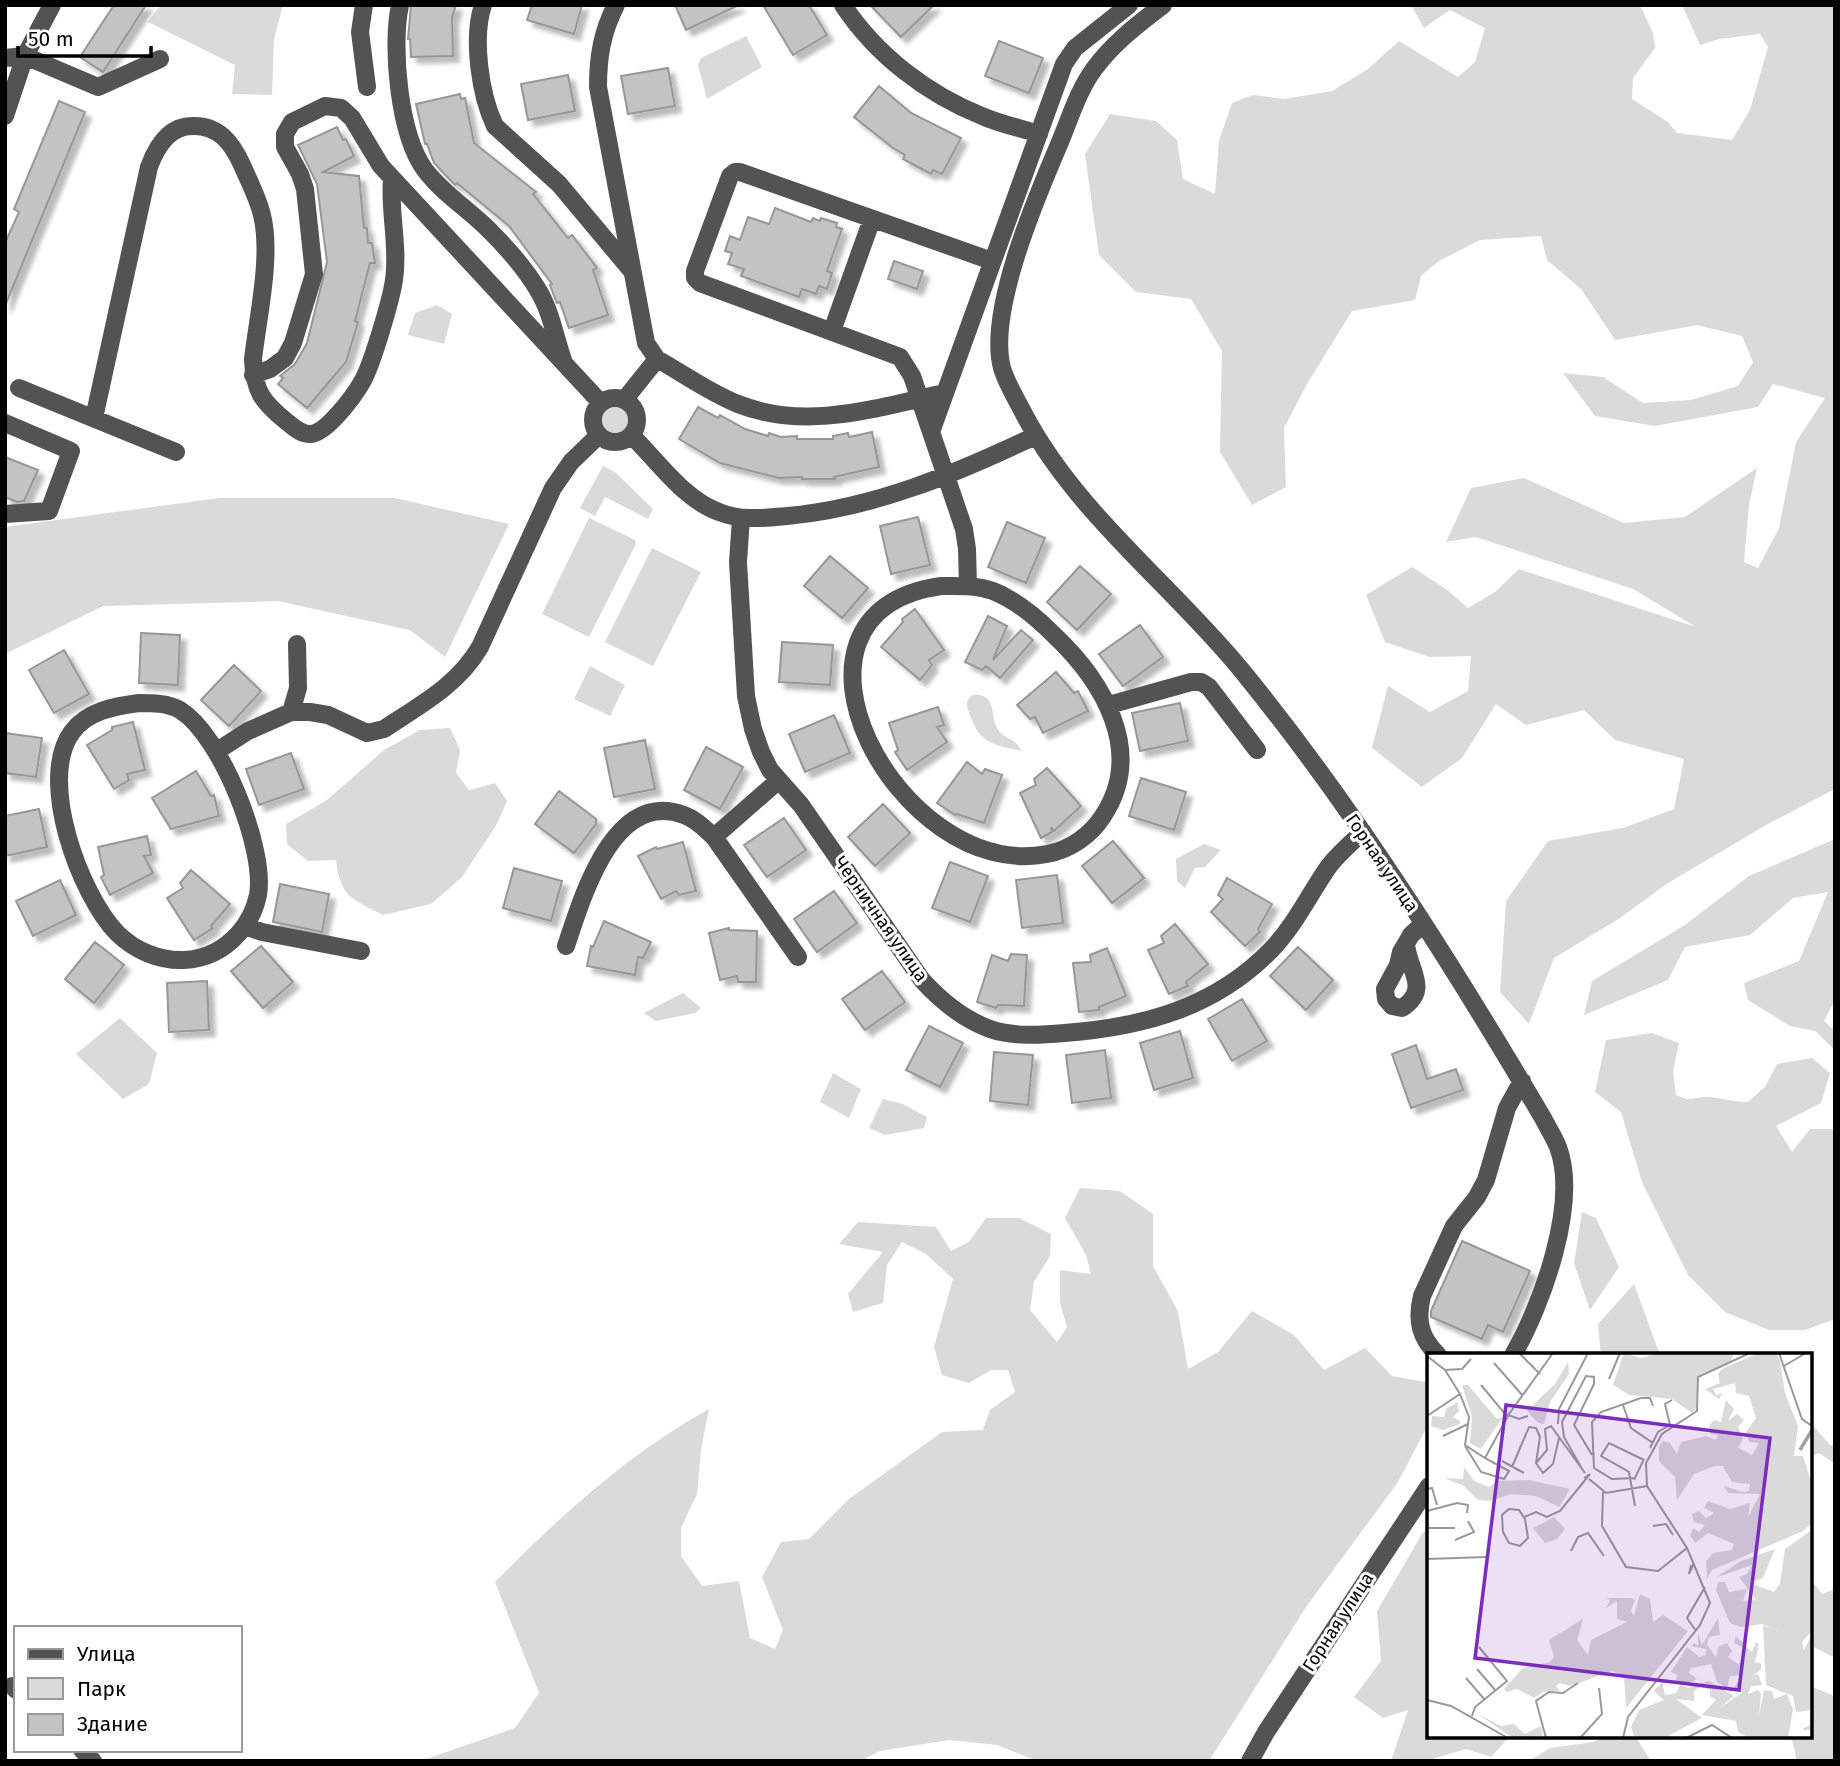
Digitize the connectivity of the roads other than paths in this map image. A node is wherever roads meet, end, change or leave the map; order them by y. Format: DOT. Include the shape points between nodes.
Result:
graph roads {
  1 [pos="52,5"];
  2 [pos="364,5"];
  3 [pos="400,5"];
  4 [pos="483,5"];
  5 [pos="616,5"];
  6 [pos="843,5"];
  7 [pos="1129,5"];
  8 [pos="1163,5"];
  9 [pos="25,56"];
  10 [pos="5,58"];
  11 [pos="160,59"];
  12 [pos="368,87"];
  13 [pos="5,116"];
  14 [pos="1039,134"];
  15 [pos="392,178"];
  16 [pos="872,219"];
  17 [pos="992,261"];
  18 [pos="633,273"];
  19 [pos="832,331"];
  20 [pos="657,359"];
  21 [pos="564,364"];
  22 [pos="253,375"];
  23 [pos="19,388"];
  24 [pos="944,393"];
  25 [pos="919,398"];
  26 [pos="625,399"];
  27 [pos="600,402"];
  28 [pos="93,418"];
  29 [pos="5,423"];
  30 [pos="930,432"];
  31 [pos="598,435"];
  32 [pos="631,435"];
  33 [pos="1035,436"];
  34 [pos="177,452"];
  35 [pos="946,477"];
  36 [pos="5,514"];
  37 [pos="741,518"];
  38 [pos="968,586"];
  39 [pos="298,644"];
  40 [pos="1109,705"];
  41 [pos="291,712"];
  42 [pos="1257,750"];
  43 [pos="217,751"];
  44 [pos="779,780"];
  45 [pos="1363,832"];
  46 [pos="715,837"];
  47 [pos="1423,924"];
  48 [pos="245,926"];
  49 [pos="1406,944"];
  50 [pos="566,946"];
  51 [pos="361,951"];
  52 [pos="797,957"];
  53 [pos="1522,1082"];
  54 [pos="1436,1353"];
  55 [pos="1514,1353"];
  56 [pos="1427,1489"];
  57 [pos="1250,1761"];
  1 -- 9 [label="street"];
  2 -- 12 [label="street" via="360,32"];
  3 -- 21 [label="street" via="398,82 416,153 425,170 492,232 537,289"];
  4 -- 18 [label="street" via="478,30 481,77 495,126 555,179"];
  5 -- 18 [label="street" via="600,43 598,87"];
  6 -- 14 [label="street" via="877,48 904,71 983,117"];
  7 -- 14 [label="street" via="1069,55"];
  8 -- 33 [label="street, Горная улица" via="1122,36 1086,82 1039,192 1009,278 1000,332 1001,363"];
  9 -- 10 [label="street"];
  9 -- 11 [label="street" via="98,88"];
  9 -- 13 [label="street"];
  14 -- 17 [label="street"];
  15 -- 21 [label="street"];
  15 -- 22 [label="street" via="394,281 362,382 320,432 309,434 270,408"];
  15 -- 22 [label="street" via="341,108 325,106 292,122 285,134 285,147 306,189 314,274 285,358"];
  16 -- 17 [label="street"];
  16 -- 19 [label="street"];
  16 -- 19 [label="street" via="734,172 695,271 700,283"];
  17 -- 24 [label="street"];
  18 -- 20 [label="street" via="646,343"];
  19 -- 25 [label="street" via="900,357"];
  20 -- 25 [label="street" via="736,404 785,417 836,416"];
  20 -- 26 [label="street"];
  21 -- 27 [label="street"];
  22 -- 28 [label="street" via="266,253 262,215 233,146 206,126 188,125 172,131 156,148 149,167"];
  23 -- 28 [label="street"];
  24 -- 25 [label="street"];
  24 -- 30 [label="street"];
  25 -- 30 [label="street"];
  26 -- 27 [label="street"];
  26 -- 32 [label="street" via="637,416"];
  27 -- 31 [label="street" via="592,423"];
  28 -- 34 [label="street"];
  29 -- 36 [label="street" via="71,451 49,512"];
  30 -- 35 [label="street"];
  31 -- 32 [label="street" via="612,442"];
  31 -- 41 [label="street" via="553,488 480,647 455,681 375,732 360,732 328,715"];
  32 -- 37 [label="street" via="697,500"];
  33 -- 35 [label="street"];
  33 -- 45 [label="street, Горная улица" via="1107,525 1242,671"];
  35 -- 37 [label="street" via="804,515"];
  35 -- 38 [label="street" via="964,528"];
  37 -- 44 [label="street, Черничная улица" via="738,562 746,696 761,752"];
  38 -- 40 [label="street" via="993,591 1036,617 1085,667"];
  38 -- 40 [label="street" via="922,589 897,598 877,612 855,652 854,704 863,731 891,778 932,820 956,838 1002,856 1048,854 1082,838 1098,825 1116,788 1119,749"];
  39 -- 41 [label="street" via="298,688"];
  40 -- 42 [label="street" via="1201,682"];
  41 -- 43 [label="street"];
  43 -- 48 [label="street" via="255,852 258,894"];
  43 -- 48 [label="street" via="193,720 177,709 139,703 104,710 87,718 65,743 60,762 62,807 80,873 92,897 118,934 135,948 164,958 195,959 229,945"];
  44 -- 45 [label="street, Черничная улица" via="922,980 962,1015 992,1029 1016,1033 1046,1035 1121,1027 1154,1020 1215,993 1273,948 1329,867"];
  44 -- 46 [label="street"];
  45 -- 47 [label="street, Горная улица"];
  46 -- 50 [label="street" via="698,822 666,811 632,821 596,865"];
  46 -- 52 [label="street"];
  47 -- 49 [label="street"];
  47 -- 53 [label="street, Горная улица"];
  48 -- 51 [label="street"];
  53 -- 54 [label="street" via="1507,1108 1486,1180 1454,1226 1422,1296 1421,1331"];
  53 -- 55 [label="street, Горная улица" via="1559,1148 1565,1187 1552,1259"];
  56 -- 57 [label="street, Горная улица"];
}
